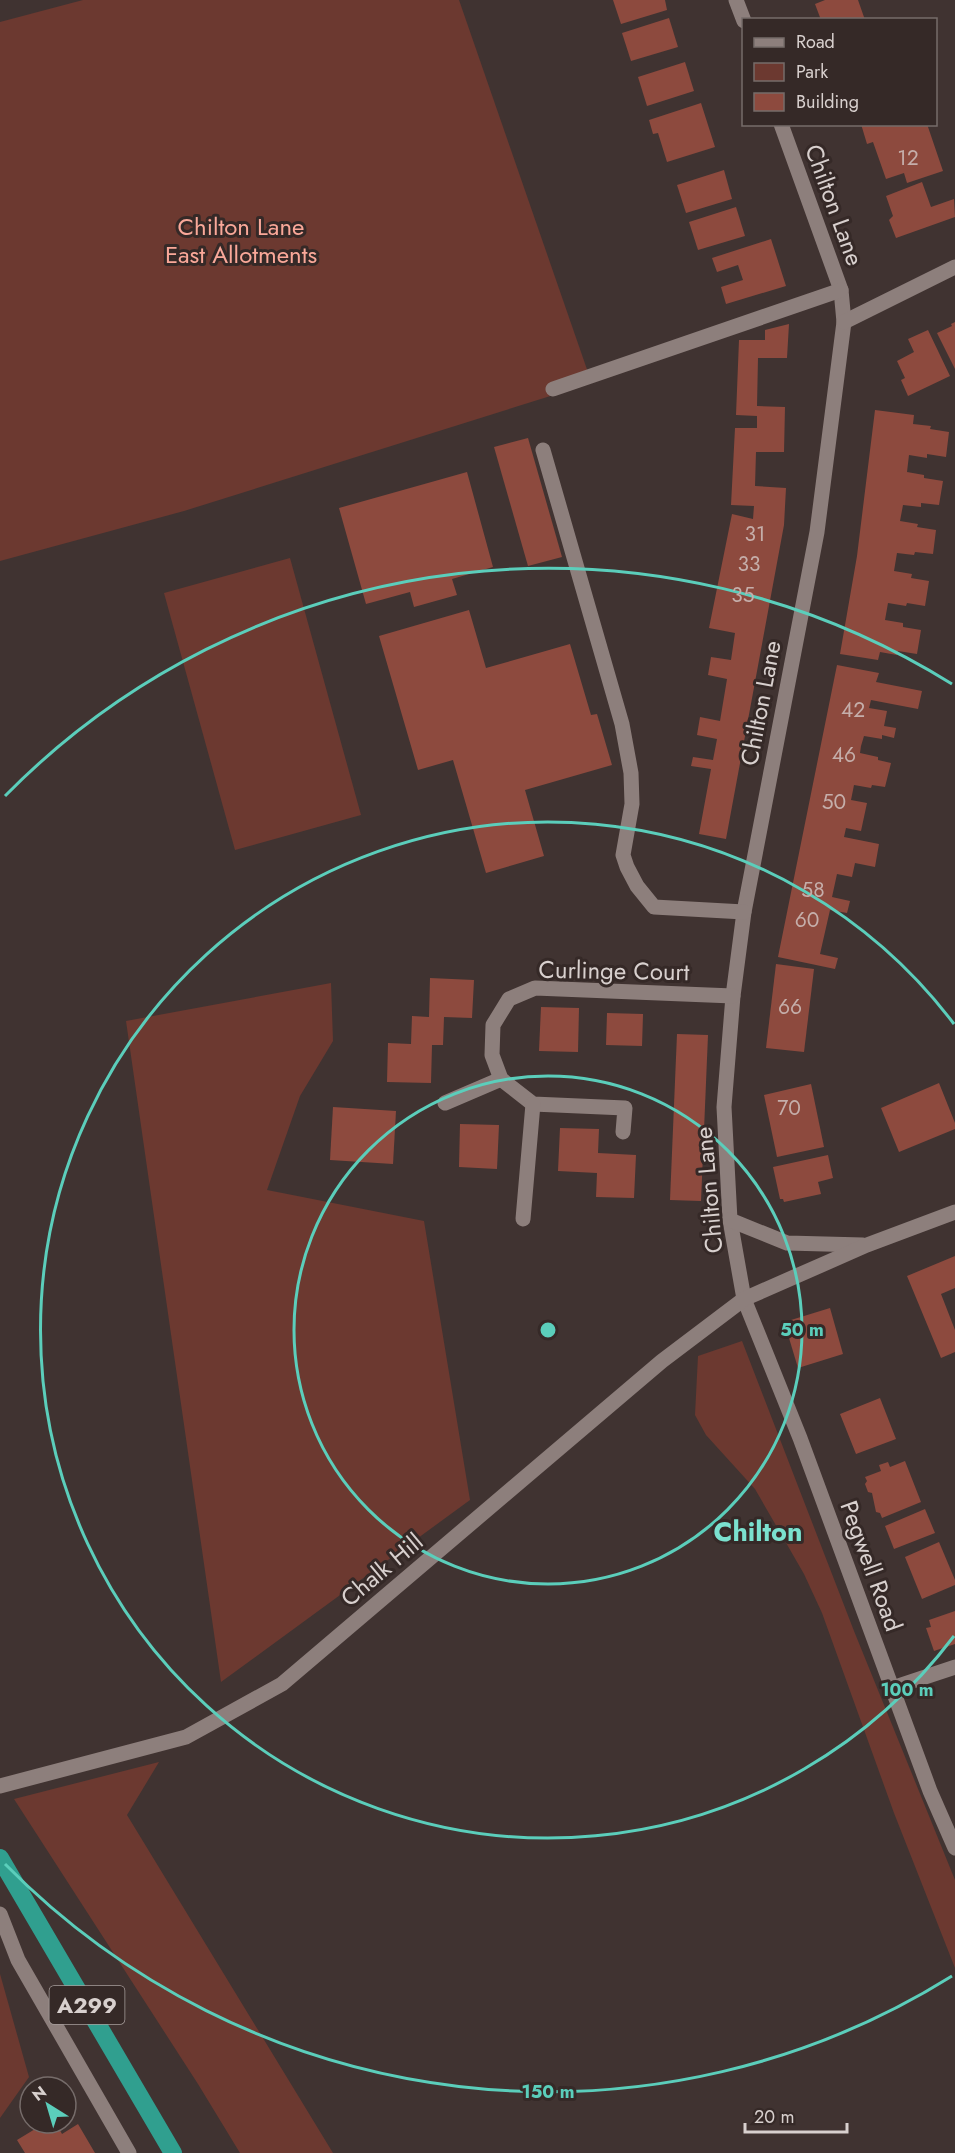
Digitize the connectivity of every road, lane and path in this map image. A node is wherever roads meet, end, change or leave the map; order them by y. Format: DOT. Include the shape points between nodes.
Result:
graph roads {
  1 [pos="736,0"];
  2 [pos="743,18"];
  3 [pos="782,126"];
  4 [pos="955,267"];
  5 [pos="841,290"];
  6 [pos="844,322"];
  7 [pos="553,389"];
  8 [pos="543,450"];
  9 [pos="744,912"];
  10 [pos="733,996"];
  11 [pos="501,1079"];
  12 [pos="445,1103"];
  13 [pos="533,1104"];
  14 [pos="623,1132"];
  15 [pos="955,1212"];
  16 [pos="523,1219"];
  17 [pos="730,1220"];
  18 [pos="867,1245"];
  19 [pos="744,1299"];
  20 [pos="955,1667"];
  21 [pos="892,1688"];
  22 [pos="0,1786"];
  23 [pos="955,1848"];
  24 [pos="0,1858"];
  25 [pos="0,1914"];
  26 [pos="129,2153"];
  27 [pos="173,2153"];
  1 -- 2 [label="street"];
  3 -- 5 [label="street, Chilton Lane"];
  4 -- 6 [label="street"];
  5 -- 6 [label="street, Chilton Lane"];
  5 -- 7 [label="street"];
  6 -- 9 [label="street, Chilton Lane" via="817,532"];
  8 -- 9 [label="street" via="622,724 631,773 632,804 623,855 627,867 654,907"];
  9 -- 10 [label="street, Chilton Lane"];
  10 -- 11 [label="street, Curlinge Court" via="535,988 509,999 494,1025 492,1055"];
  10 -- 17 [label="street, Chilton Lane" via="724,1107"];
  11 -- 12 [label="street"];
  11 -- 13 [label="street"];
  13 -- 14 [label="street" via="625,1108"];
  13 -- 16 [label="street"];
  15 -- 18 [label="street, Chalk Hill"];
  17 -- 18 [label="street" via="788,1243"];
  17 -- 19 [label="street, Chilton Lane"];
  18 -- 19 [label="street, Chalk Hill"];
  19 -- 21 [label="street, Pegwell Road"];
  19 -- 22 [label="street, Chalk Hill" via="662,1361 282,1684 186,1737"];
  20 -- 21 [label="street"];
  21 -- 23 [label="street, Pegwell Road"];
  24 -- 27 [label="highway, A299"];
  25 -- 26 [label="street" via="18,1960"];
}
